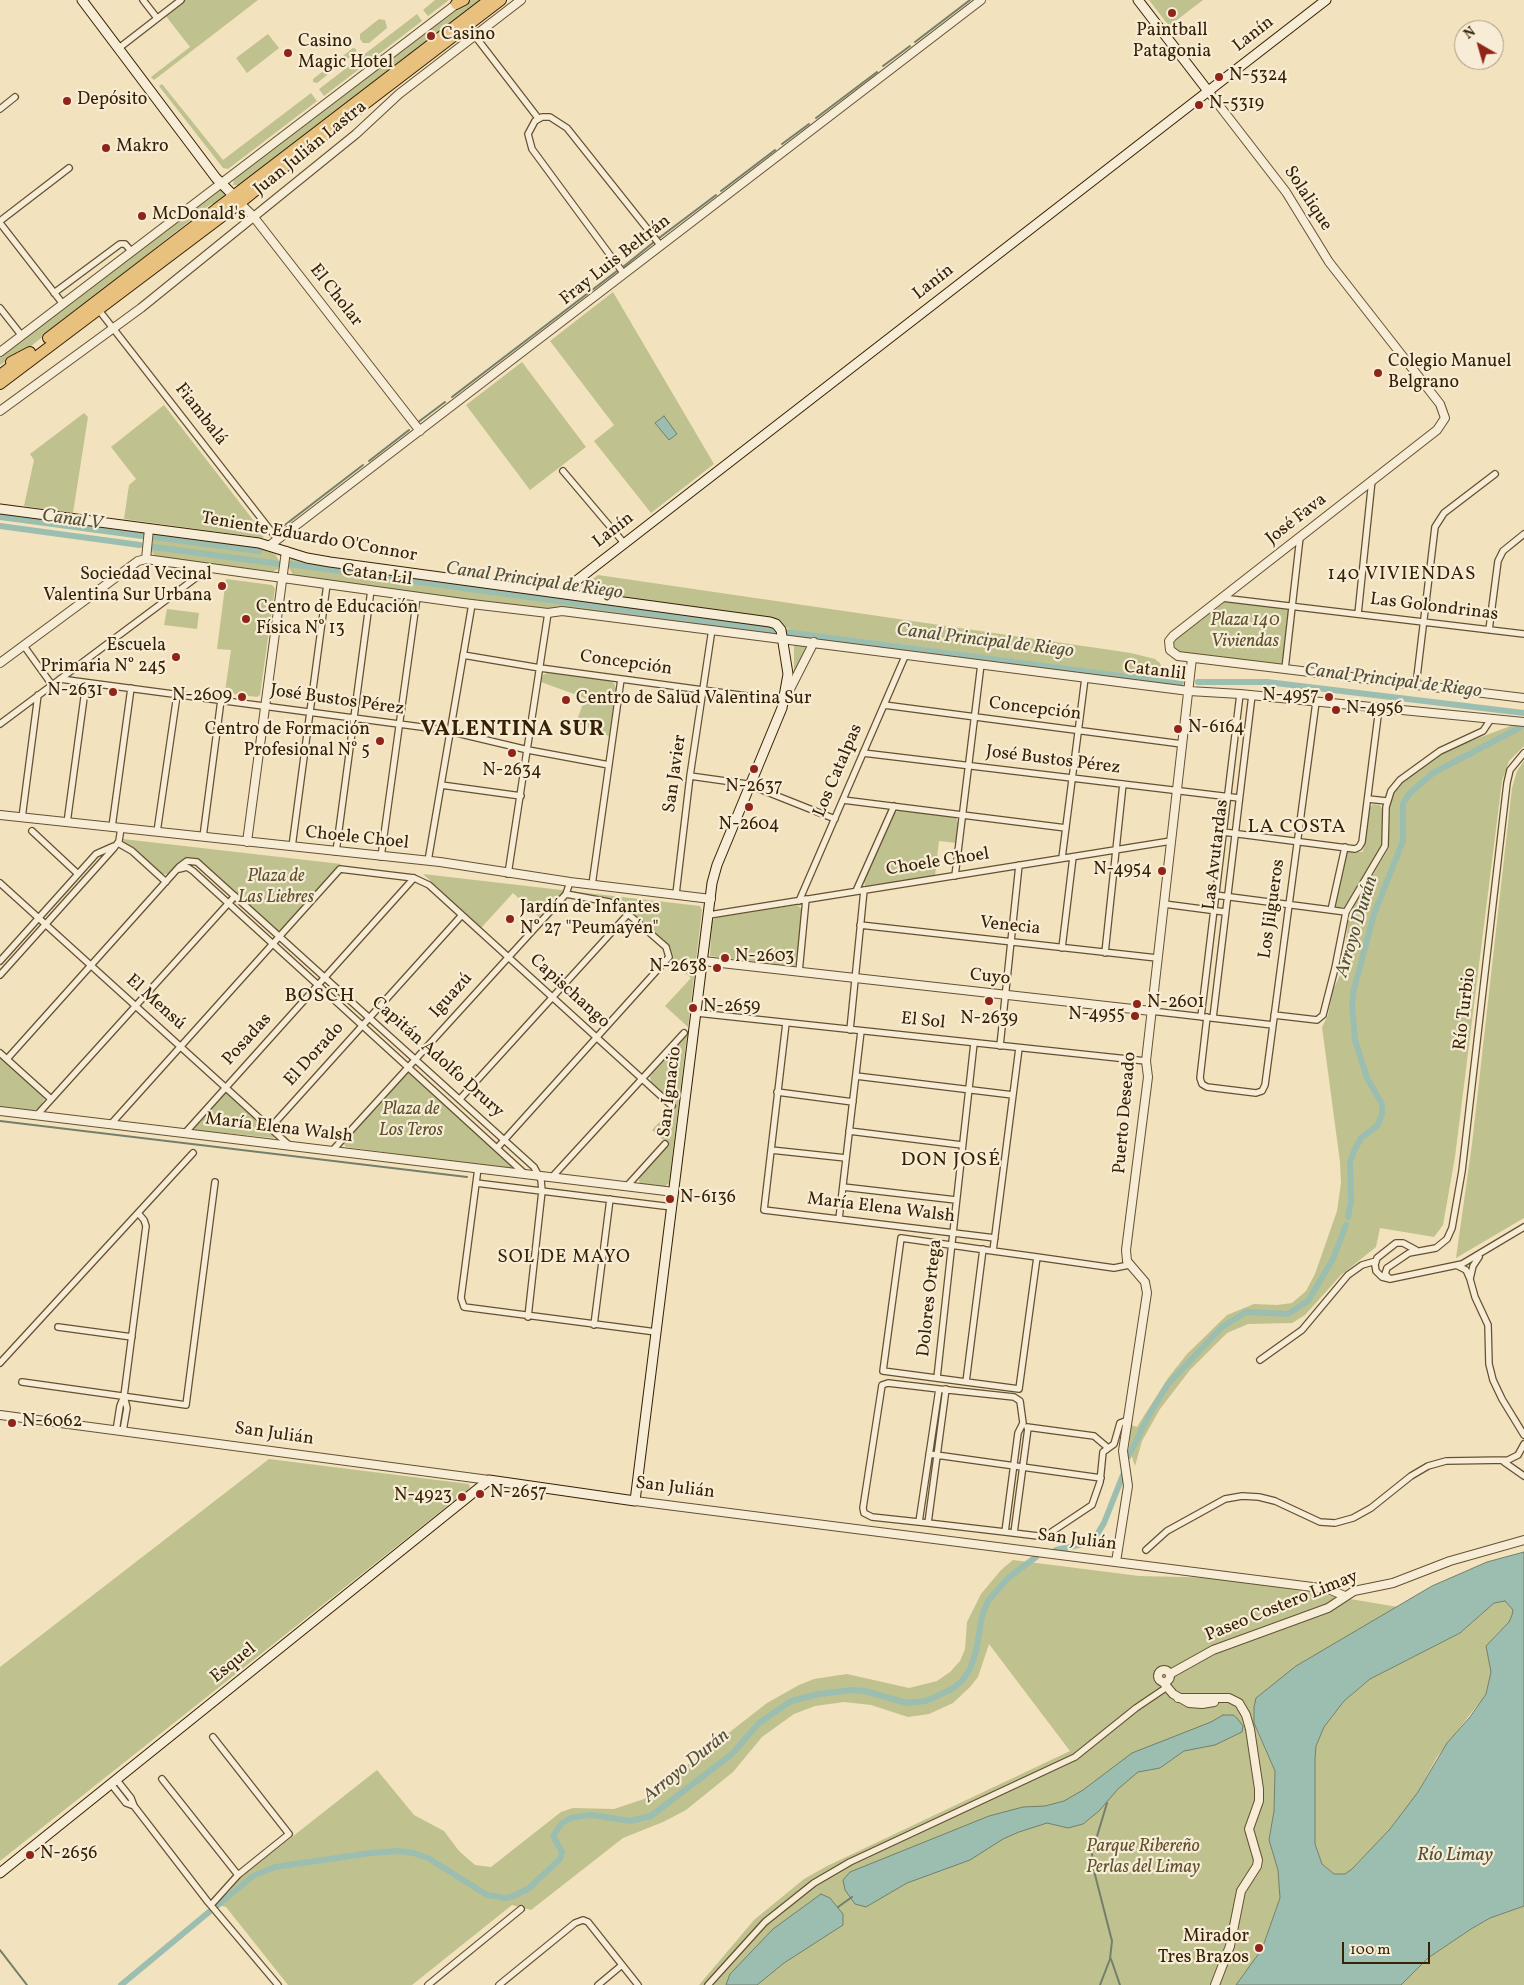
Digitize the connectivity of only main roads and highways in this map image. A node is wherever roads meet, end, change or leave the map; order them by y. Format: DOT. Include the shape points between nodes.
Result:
graph roads {
  1 [pos="82,0"];
  2 [pos="489,0"];
  3 [pos="501,0"];
  4 [pos="1138,0"];
  5 [pos="1326,0"];
  6 [pos="1208,91"];
  7 [pos="233,195"];
  8 [pos="240,203"];
  9 [pos="30,352"];
  10 [pos="0,368"];
  11 [pos="0,375"];
  12 [pos="0,384"];
  13 [pos="0,510"];
  14 [pos="565,594"];
  15 [pos="783,638"];
  16 [pos="489,1480"];
  17 [pos="635,1500"];
  18 [pos="0,1873"];
  1 -- 7 [label="main road, El Cholar"];
  2 -- 7 [label="highway"];
  3 -- 8 [label="highway"];
  4 -- 6 [label="main road, Solalique"];
  5 -- 6 [label="main road, Lanín"];
  6 -- 14 [label="main road, Lanín" via="576,580"];
  7 -- 8 [label="main road, El Cholar"];
  7 -- 9 [label="highway"];
  8 -- 12 [label="highway"];
  9 -- 10 [label="highway"];
  9 -- 11 [label="highway"];
  13 -- 14 [label="main road, Teniente Eduardo O'Connor" via="269,546 330,562"];
  14 -- 15 [label="main road, Teniente Eduardo O'Connor" via="770,622 778,626"];
  15 -- 17 [label="main road, San Ignacio" via="788,674 784,701 715,872"];
  16 -- 17 [label="main road, San Julián"];
  16 -- 18 [label="main road, Esquel"];
}
